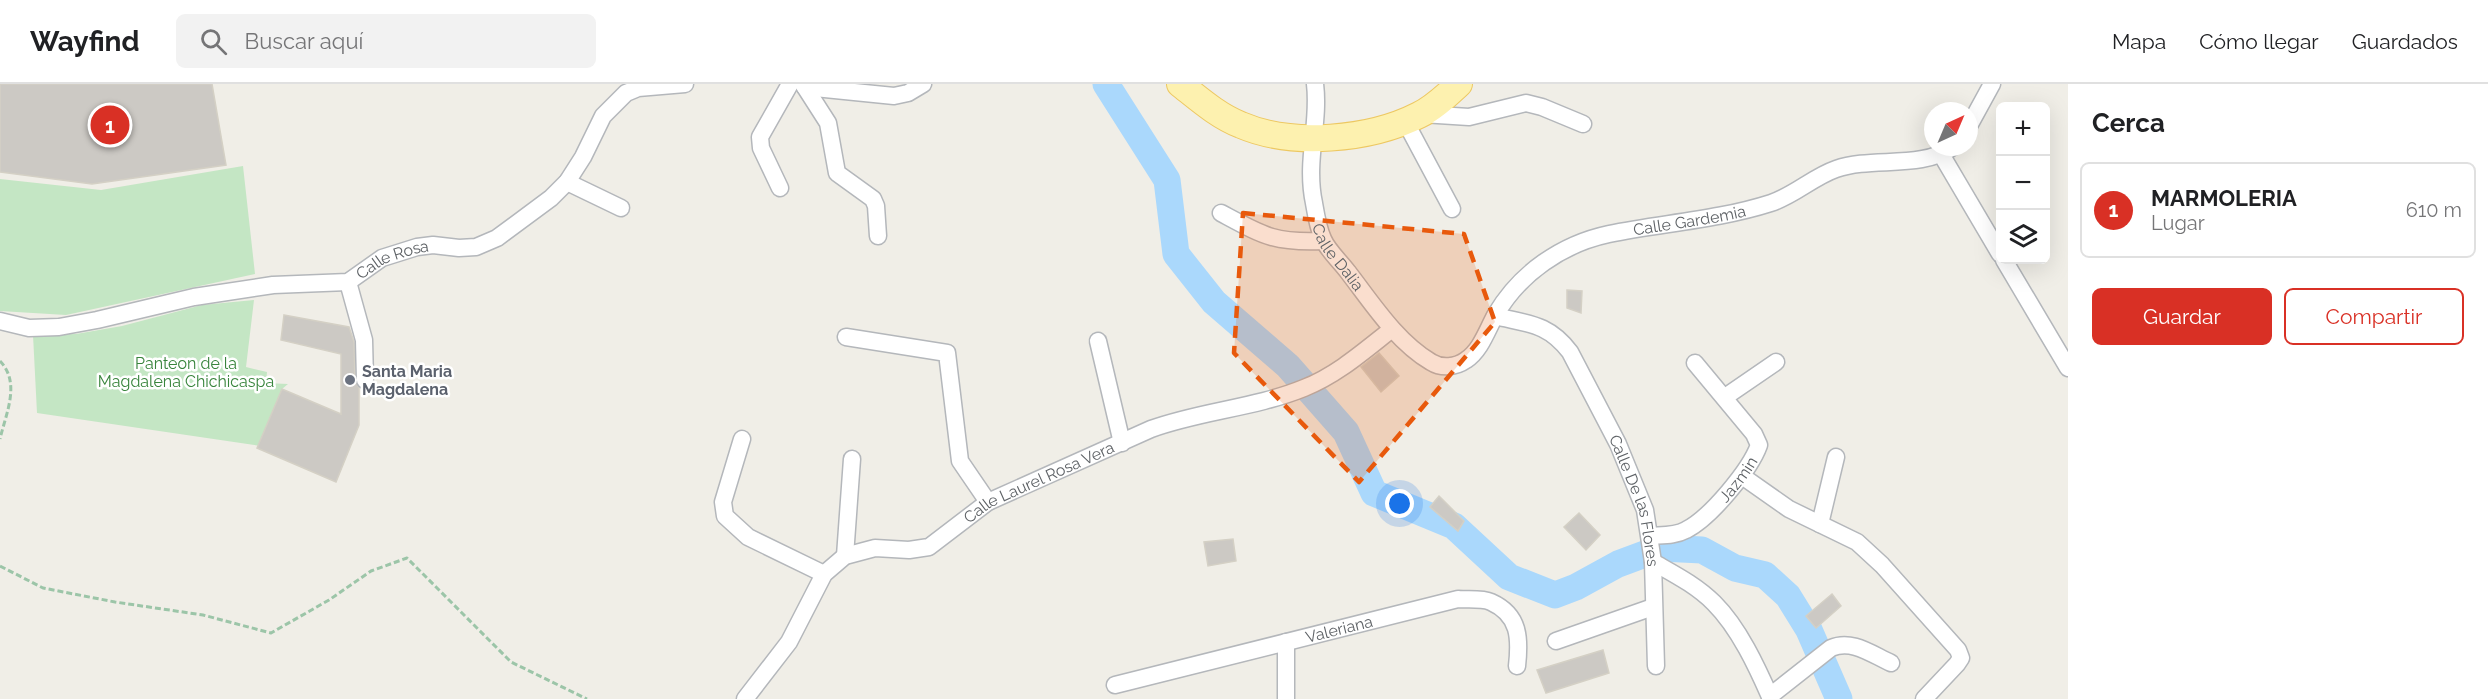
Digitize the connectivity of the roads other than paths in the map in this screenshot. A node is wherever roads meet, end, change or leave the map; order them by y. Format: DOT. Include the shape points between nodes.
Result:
graph roads {
  1 [pos="685,84"];
  2 [pos="923,84"];
  3 [pos="1180,84"];
  4 [pos="1315,84"];
  5 [pos="1459,84"];
  6 [pos="1992,84"];
  7 [pos="799,85"];
  8 [pos="1978,110"];
  9 [pos="1413,118"];
  10 [pos="1583,124"];
  11 [pos="1312,139"];
  12 [pos="1924,155"];
  13 [pos="1950,156"];
  14 [pos="567,182"];
  15 [pos="780,188"];
  16 [pos="621,208"];
  17 [pos="1452,209"];
  18 [pos="1221,213"];
  19 [pos="878,236"];
  20 [pos="1323,241"];
  21 [pos="1996,244"];
  22 [pos="2006,264"];
  23 [pos="348,282"];
  24 [pos="1495,316"];
  25 [pos="0,321"];
  26 [pos="1392,328"];
  27 [pos="846,337"];
  28 [pos="1098,341"];
  29 [pos="1467,360"];
  30 [pos="1776,362"];
  31 [pos="1695,363"];
  32 [pos="2068,368"];
  33 [pos="365,380"];
  34 [pos="1725,397"];
  35 [pos="742,439"];
  36 [pos="1122,443"];
  37 [pos="1836,457"];
  38 [pos="852,459"];
  39 [pos="1742,476"];
  40 [pos="988,502"];
  41 [pos="1820,524"];
  42 [pos="1650,536"];
  43 [pos="844,556"];
  44 [pos="1652,561"];
  45 [pos="824,574"];
  46 [pos="1653,607"];
  47 [pos="1556,641"];
  48 [pos="1286,642"];
  49 [pos="1891,663"];
  50 [pos="1517,666"];
  51 [pos="1656,666"];
  52 [pos="1115,685"];
  53 [pos="1770,698"];
  54 [pos="745,699"];
  55 [pos="1286,699"];
  56 [pos="1924,699"];
  1 -- 14 [label="street, Calle Rosa" via="638,88 612,104"];
  2 -- 7 [label="street" via="894,96"];
  3 -- 11 [label="main road" via="1241,126"];
  4 -- 11 [label="street, Calle Dalia"];
  5 -- 9 [label="main road"];
  6 -- 8 [label="street"];
  7 -- 15 [label="street" via="760,136 761,148"];
  7 -- 19 [label="street" via="828,123 837,173 873,199"];
  9 -- 10 [label="street" via="1469,117 1526,103"];
  9 -- 11 [label="main road" via="1337,138"];
  9 -- 17 [label="street"];
  11 -- 20 [label="street, Calle Dalia" via="1311,190"];
  12 -- 24 [label="street, Calle Gardemia" via="1844,167 1774,202 1744,211 1593,239 1527,274"];
  13 -- 21 [label="street"];
  14 -- 16 [label="street"];
  14 -- 23 [label="street, Calle Rosa" via="497,237 476,247 434,244 399,251"];
  18 -- 20 [label="street" via="1261,235 1279,240"];
  20 -- 26 [label="street, Calle Dalia"];
  22 -- 32 [label="street"];
  23 -- 25 [label="street, Calle Rosa" via="273,285 194,297 59,327 29,327"];
  23 -- 33 [label="street" via="364,340"];
  24 -- 29 [label="street, Calle Gardemia"];
  24 -- 42 [label="street, Calle De las Flores" via="1550,331 1570,352 1618,444 1645,510"];
  26 -- 29 [label="street, Calle Dalia" via="1432,363 1456,366"];
  26 -- 36 [label="street, Calle Laurel Rosa Vera" via="1339,371 1303,389 1175,420"];
  27 -- 40 [label="street" via="947,353 960,461"];
  28 -- 36 [label="street"];
  30 -- 34 [label="street"];
  31 -- 34 [label="street, Jazmin"];
  34 -- 39 [label="street, Jazmin" via="1759,442"];
  35 -- 45 [label="street" via="723,502 725,516 748,537"];
  36 -- 40 [label="street, Calle Laurel Rosa Vera"];
  37 -- 41 [label="street"];
  38 -- 43 [label="street"];
  39 -- 41 [label="street" via="1789,509"];
  39 -- 42 [label="street, Jazmin" via="1687,530"];
  40 -- 43 [label="street, Calle Laurel Rosa Vera" via="929,547 875,548"];
  41 -- 56 [label="street" via="1857,542 1958,650 1958,664"];
  42 -- 44 [label="street, Calle De las Flores"];
  43 -- 45 [label="street, Calle Laurel Rosa Vera"];
  44 -- 46 [label="street"];
  44 -- 53 [label="street, Calle De las Flores" via="1683,578 1716,605 1735,631"];
  45 -- 54 [label="street, Calle Laurel Rosa Vera" via="789,642"];
  46 -- 47 [label="street"];
  46 -- 51 [label="street"];
  48 -- 50 [label="street, Valeriana" via="1458,599 1490,602 1510,616 1520,639"];
  48 -- 52 [label="street, Valeriana"];
  48 -- 55 [label="street"];
  49 -- 53 [label="street" via="1851,644 1841,644"];
}
